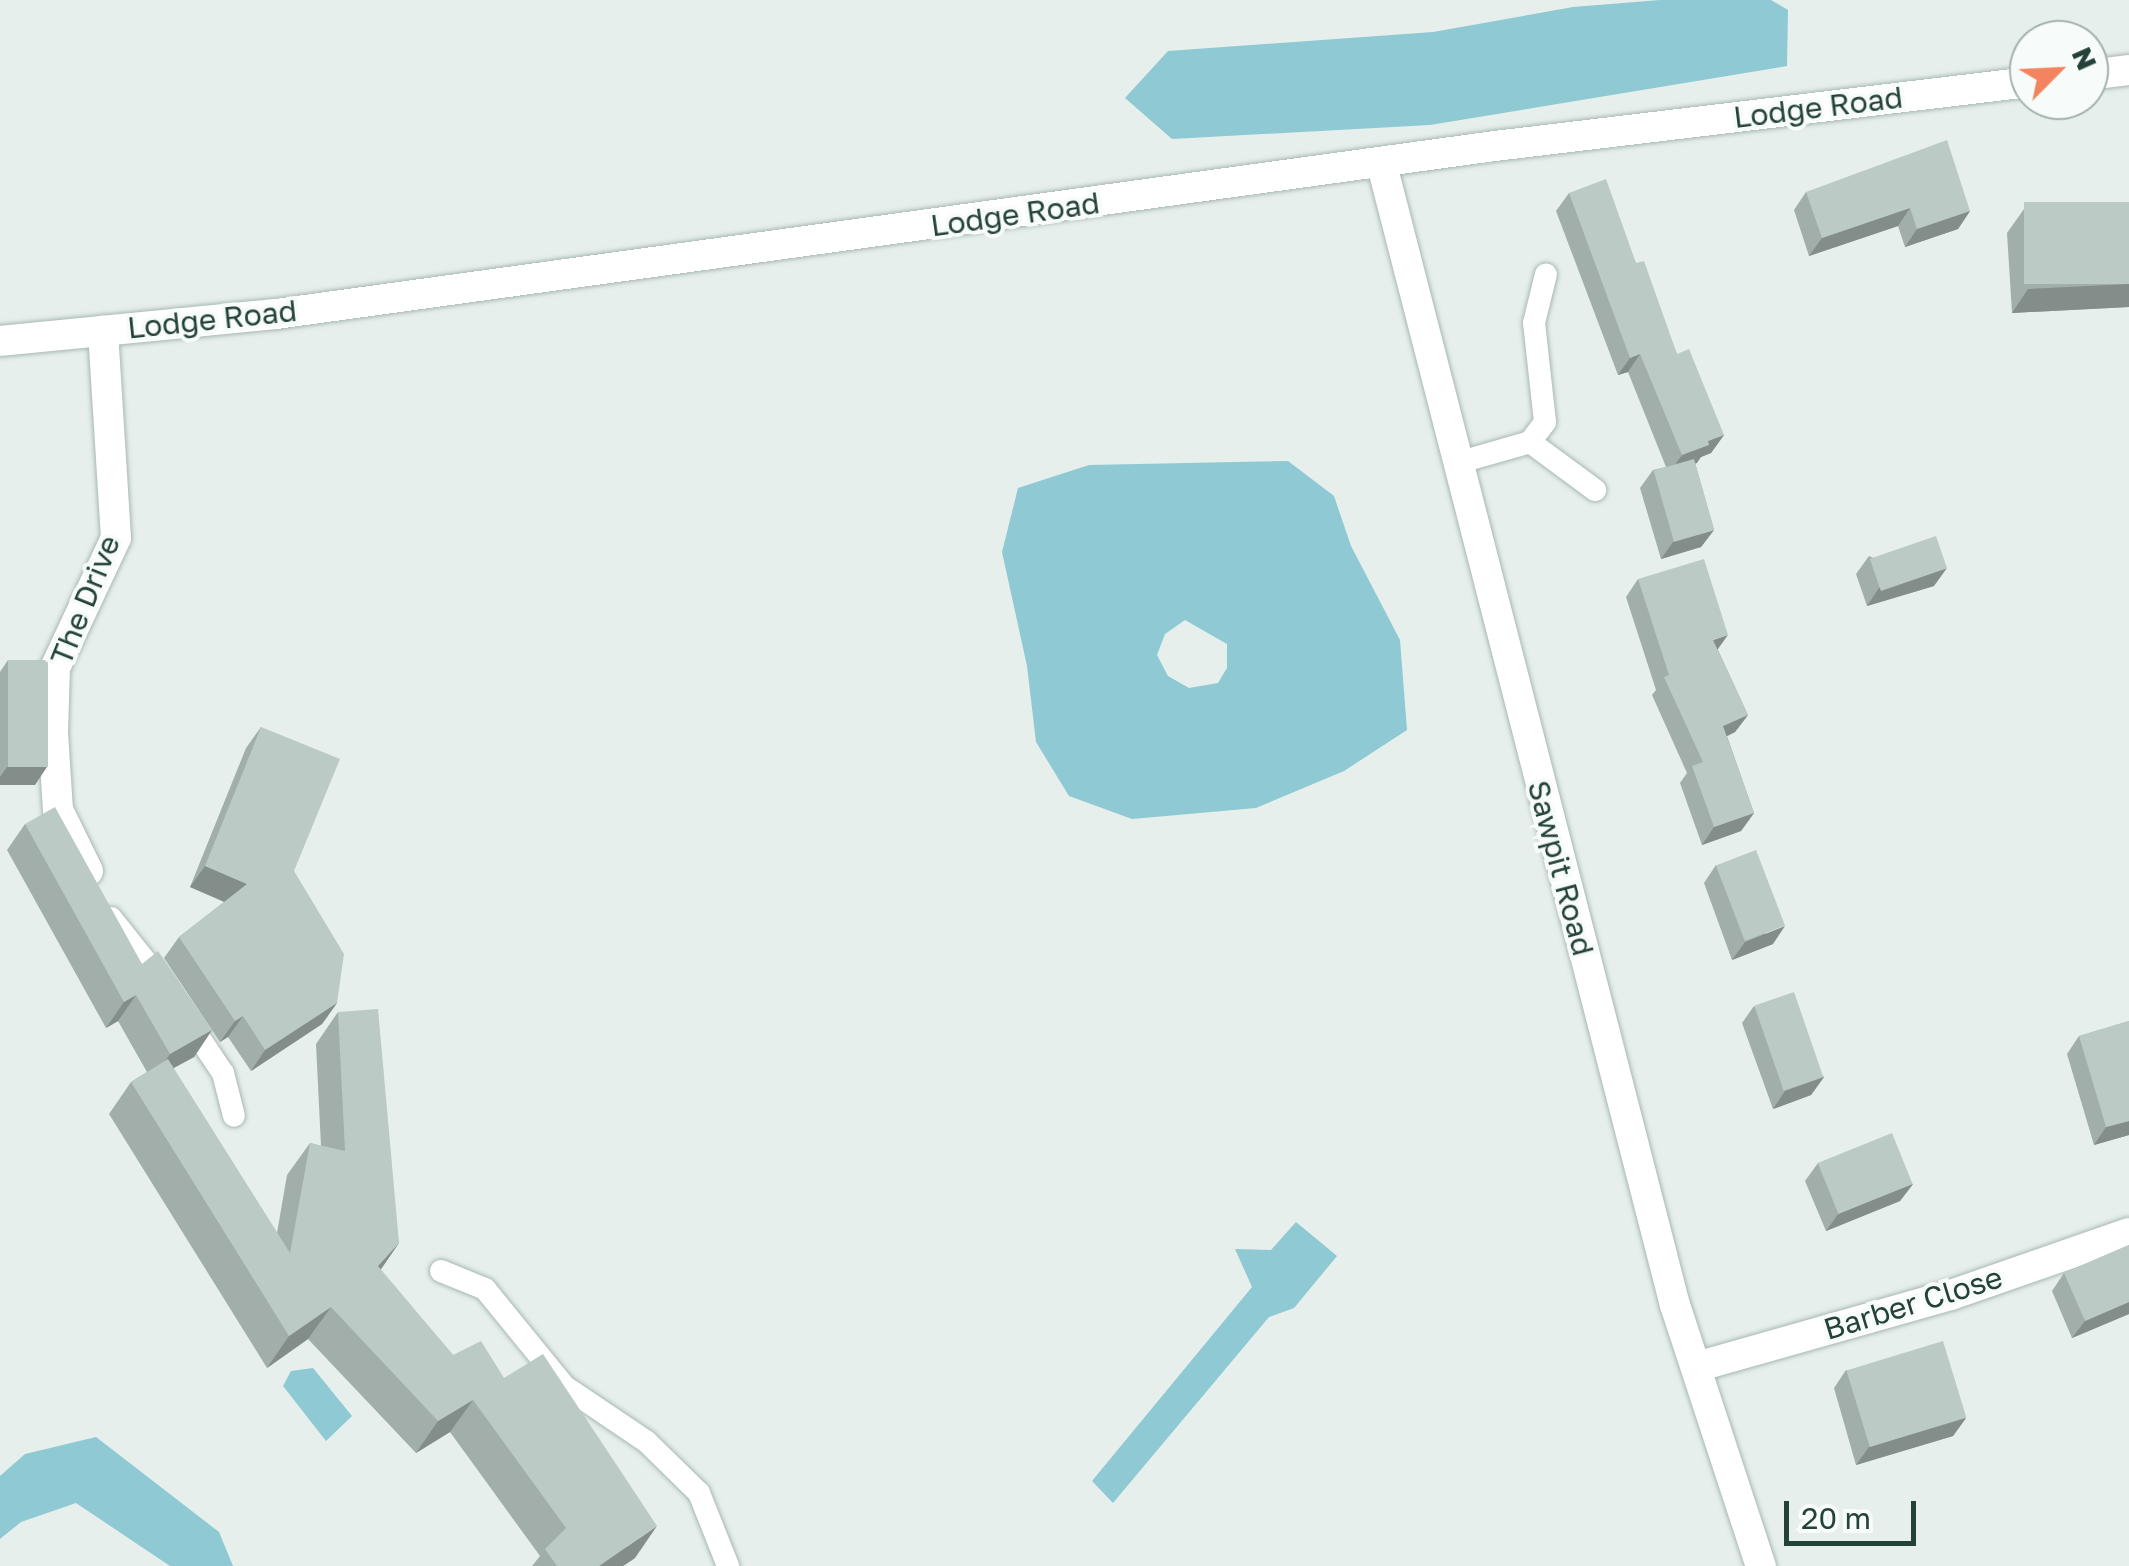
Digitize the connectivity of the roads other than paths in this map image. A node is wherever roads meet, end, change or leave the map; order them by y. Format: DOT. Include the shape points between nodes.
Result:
graph roads {
  1 [pos="2009,84"];
  2 [pos="1382,165"];
  3 [pos="1546,274"];
  4 [pos="103,330"];
  5 [pos="0,341"];
  6 [pos="1530,442"];
  7 [pos="1458,463"];
  8 [pos="1595,490"];
  9 [pos="111,918"];
  10 [pos="234,1116"];
  11 [pos="2129,1233"];
  12 [pos="441,1271"];
  13 [pos="1696,1367"];
  14 [pos="728,1566"];
  15 [pos="1760,1566"];
  1 -- 2 [label="street, Lodge Road"];
  2 -- 4 [label="street, Lodge Road" via="276,314"];
  2 -- 7 [label="street, Sawpit Road"];
  3 -- 6 [label="lane" via="1534,323 1545,422"];
  4 -- 5 [label="street, Lodge Road"];
  4 -- 9 [label="street, The Drive" via="116,538 55,668 53,732 58,810"];
  6 -- 7 [label="lane"];
  6 -- 8 [label="lane"];
  7 -- 13 [label="street, Sawpit Road"];
  9 -- 10 [label="lane" via="159,976 223,1074"];
  11 -- 13 [label="street, Barber Close" via="1950,1295"];
  12 -- 14 [label="lane" via="485,1290 564,1386 646,1442 699,1494"];
  13 -- 15 [label="street, Sawpit Road"];
}
